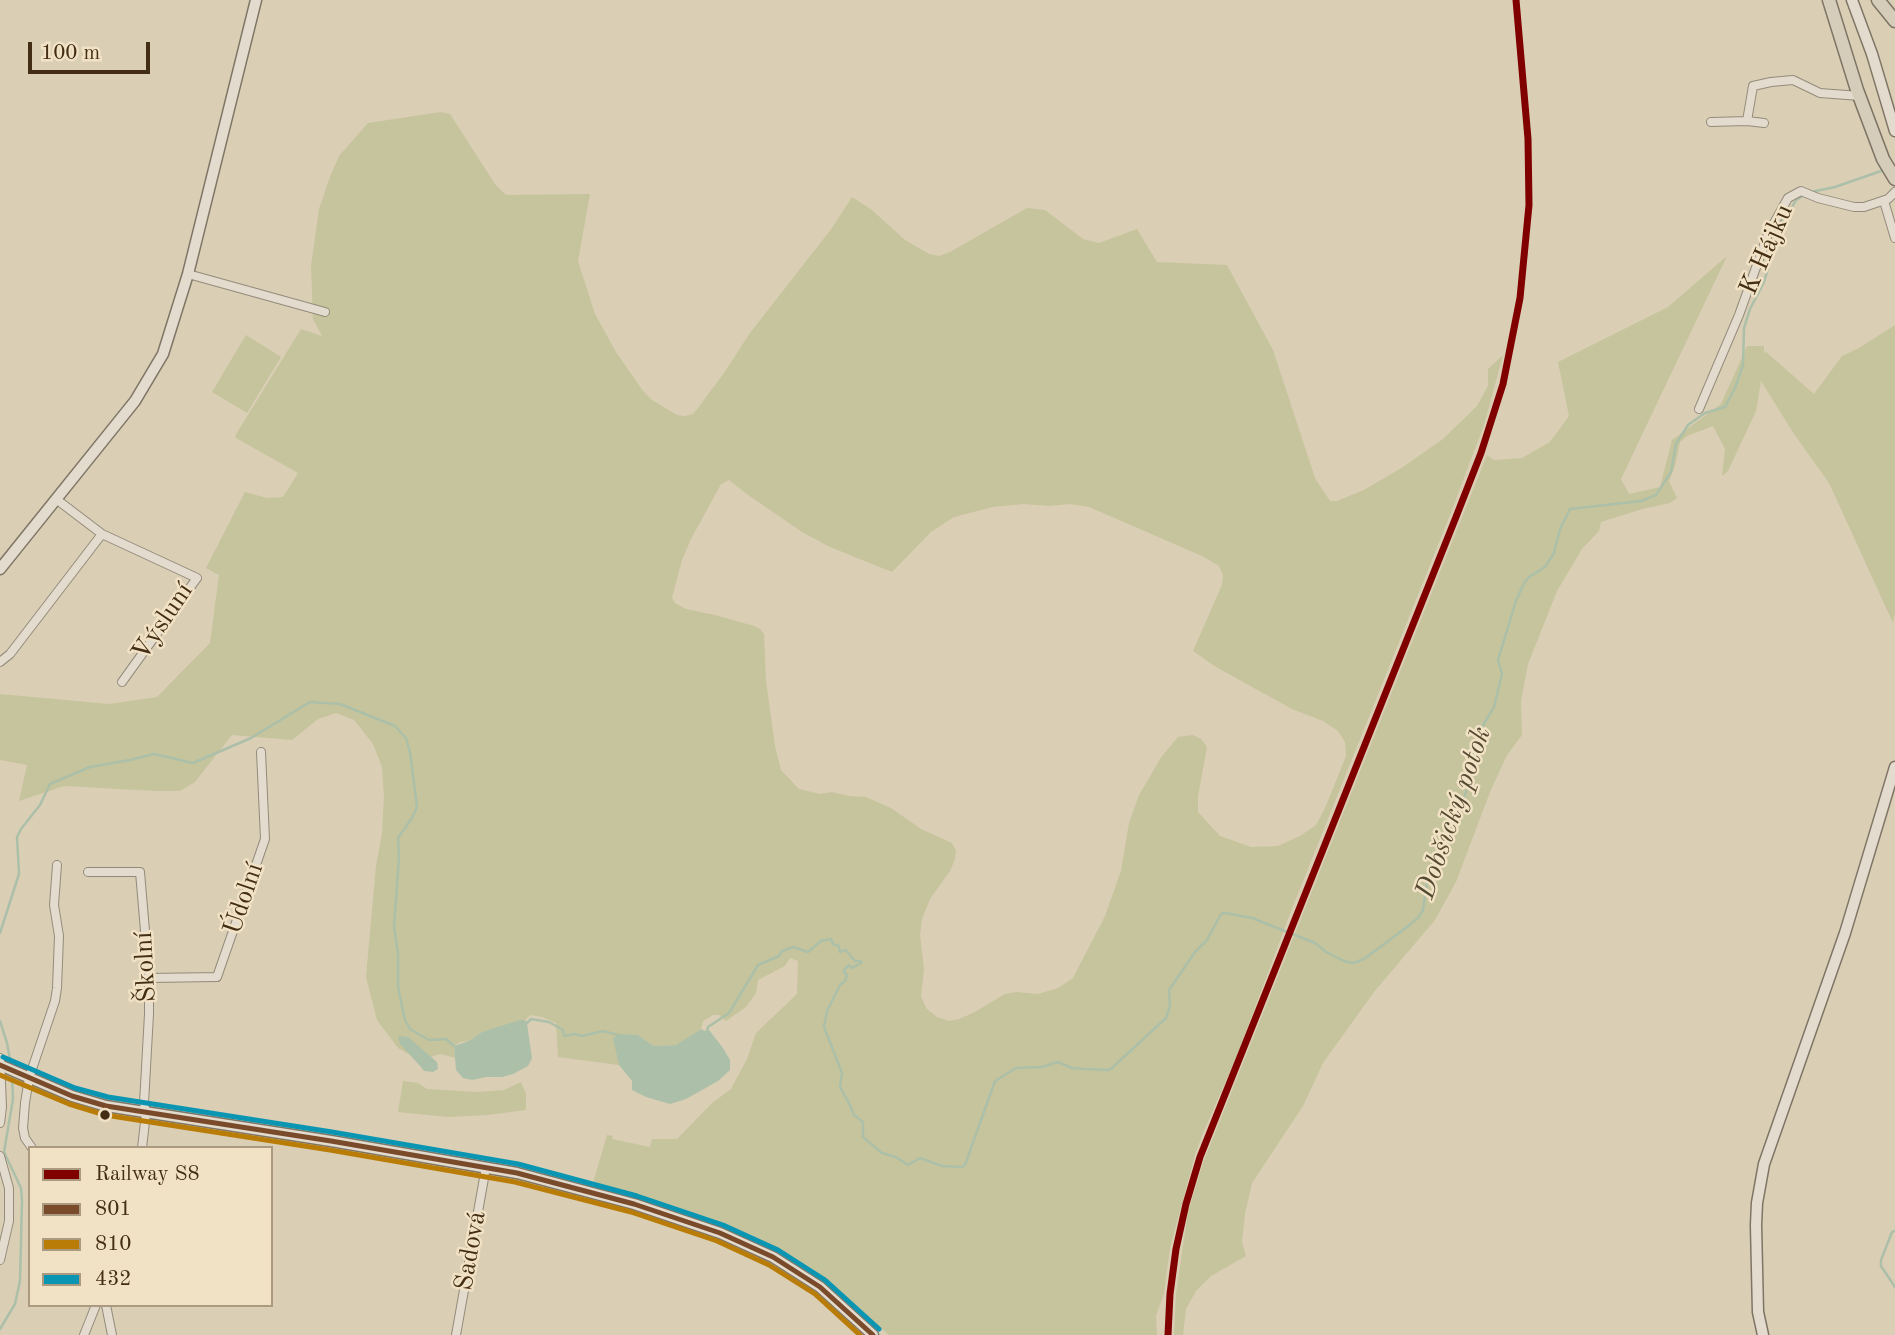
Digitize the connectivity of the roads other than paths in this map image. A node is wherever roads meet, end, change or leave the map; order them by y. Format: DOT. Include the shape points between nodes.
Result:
graph roads {
  1 [pos="256,0"];
  2 [pos="1829,0"];
  3 [pos="1852,0"];
  4 [pos="1878,0"];
  5 [pos="1895,21"];
  6 [pos="1862,102"];
  7 [pos="1747,121"];
  8 [pos="1712,122"];
  9 [pos="1765,123"];
  10 [pos="1895,131"];
  11 [pos="1895,179"];
  12 [pos="1895,192"];
  13 [pos="1884,201"];
  14 [pos="1895,238"];
  15 [pos="188,274"];
  16 [pos="325,312"];
  17 [pos="1699,408"];
  18 [pos="59,495"];
  19 [pos="103,534"];
  20 [pos="0,569"];
  21 [pos="0,662"];
  22 [pos="122,682"];
  23 [pos="261,752"];
  24 [pos="1895,767"];
  25 [pos="57,865"];
  26 [pos="89,872"];
  27 [pos="149,978"];
  28 [pos="0,1058"];
  29 [pos="0,1066"];
  30 [pos="29,1078"];
  31 [pos="146,1112"];
  32 [pos="0,1123"];
  33 [pos="31,1146"];
  34 [pos="142,1146"];
  35 [pos="0,1156"];
  36 [pos="486,1167"];
  37 [pos="5,1212"];
  38 [pos="0,1260"];
  39 [pos="95,1307"];
  40 [pos="106,1307"];
  41 [pos="84,1335"];
  42 [pos="112,1335"];
  43 [pos="456,1335"];
  44 [pos="873,1335"];
  45 [pos="1763,1335"];
  1 -- 15 [label="main road"];
  2 -- 6 [label="main road"];
  3 -- 10 [label="main road"];
  4 -- 5 [label="main road"];
  6 -- 7 [label="street" via="1820,93 1793,80 1771,82 1753,86"];
  6 -- 11 [label="main road"];
  7 -- 8 [label="street"];
  7 -- 9 [label="street"];
  12 -- 13 [label="street"];
  13 -- 14 [label="street"];
  13 -- 17 [label="street, K Hájku" via="1859,207 1801,191 1788,198 1768,234"];
  15 -- 16 [label="street"];
  15 -- 18 [label="main road" via="163,354 135,401"];
  18 -- 19 [label="street"];
  18 -- 20 [label="main road"];
  19 -- 21 [label="street"];
  19 -- 22 [label="street, Výsluní" via="197,578"];
  23 -- 27 [label="street, Údolní" via="265,839 217,977"];
  24 -- 45 [label="main road" via="1844,933 1764,1164 1756,1225 1758,1312"];
  25 -- 30 [label="street" via="57,988"];
  26 -- 27 [label="street, Školní" via="140,872"];
  27 -- 31 [label="street, Školní"];
  28 -- 29 [label="street"];
  29 -- 30 [label="main road"];
  29 -- 32 [label="street"];
  30 -- 31 [label="main road" via="106,1106"];
  30 -- 33 [label="street" via="23,1128"];
  31 -- 34 [label="street, Školní"];
  31 -- 36 [label="main road"];
  35 -- 37 [label="street" via="9,1188"];
  36 -- 43 [label="street, Sadová"];
  36 -- 44 [label="main road" via="634,1204 720,1233 773,1257 820,1287"];
  37 -- 38 [label="street" via="9,1221"];
  39 -- 41 [label="street"];
  40 -- 42 [label="street"];
}
